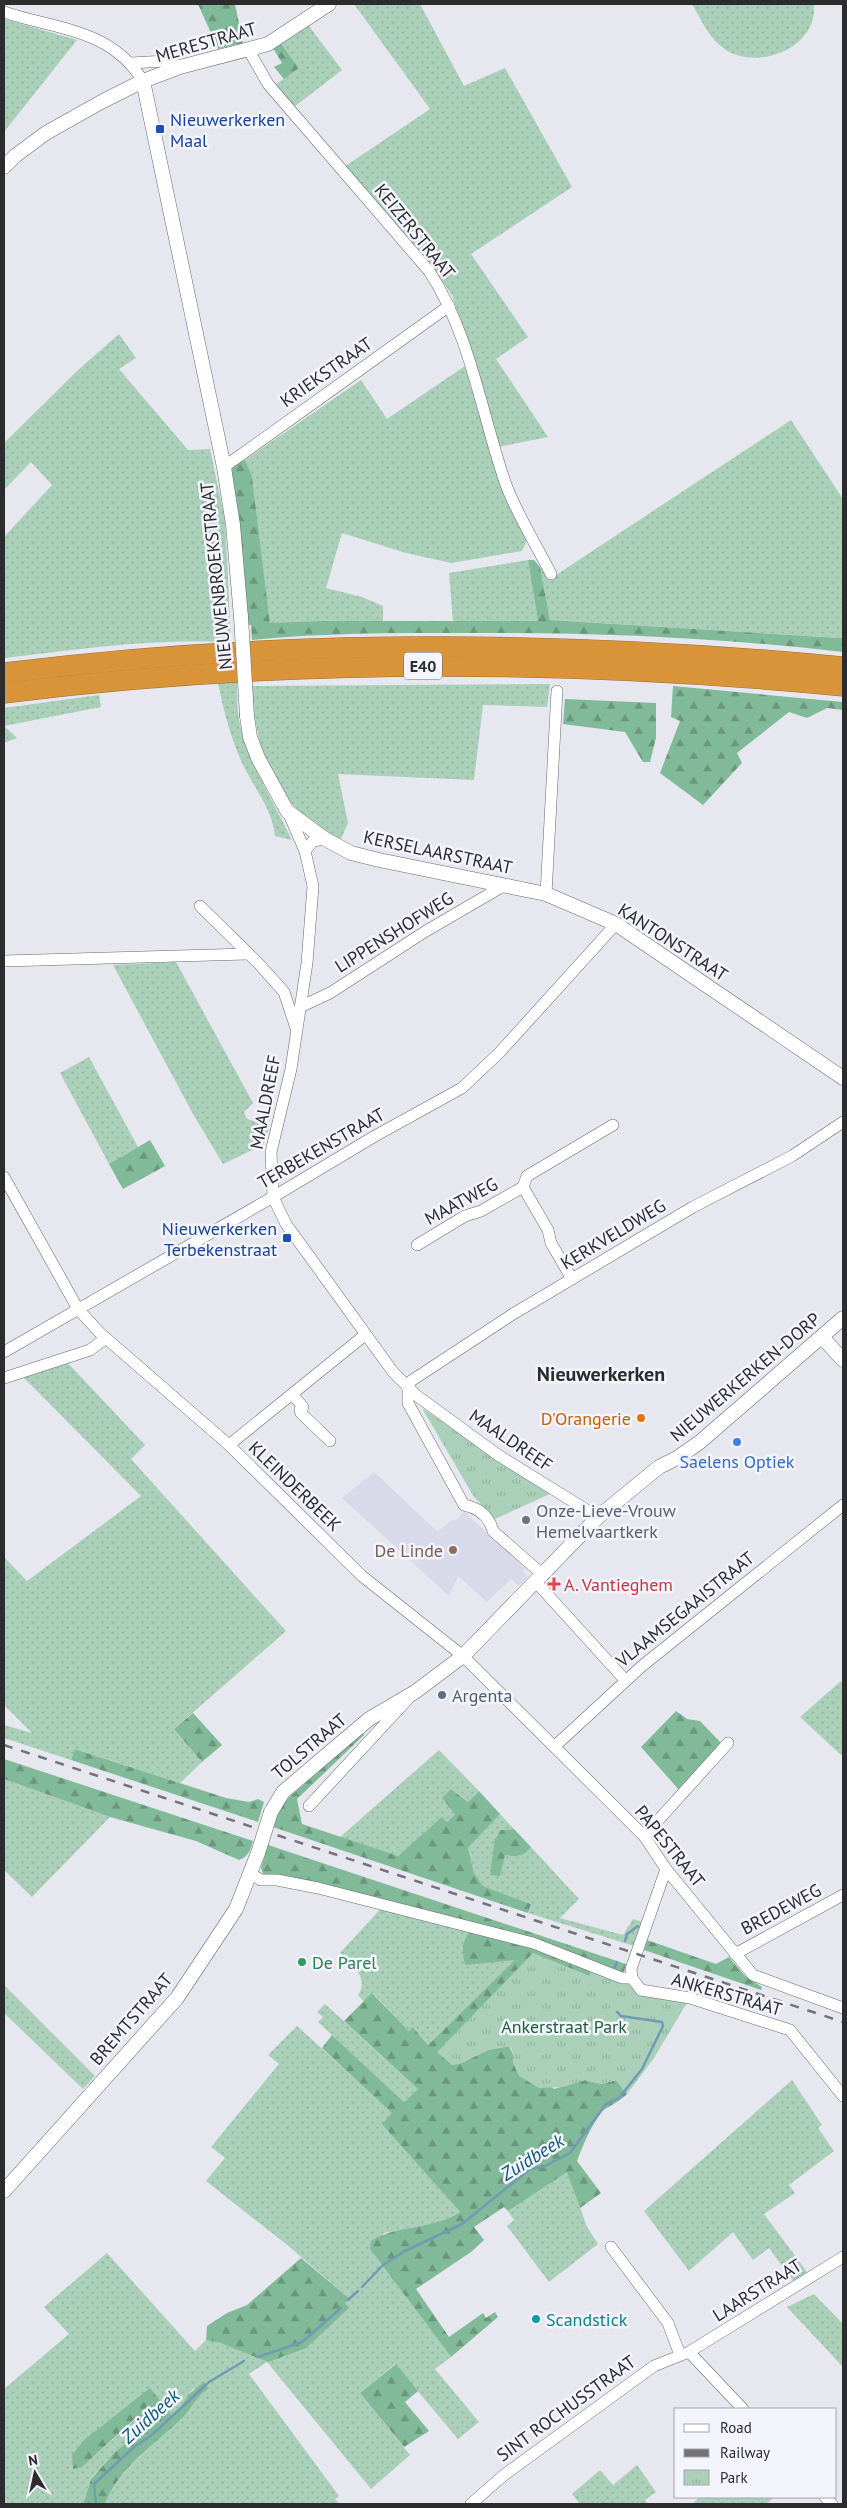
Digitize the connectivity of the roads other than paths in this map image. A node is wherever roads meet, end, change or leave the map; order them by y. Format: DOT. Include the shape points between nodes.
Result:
graph roads {
  1 [pos="329,4"];
  2 [pos="4,12"];
  3 [pos="248,49"];
  4 [pos="132,63"];
  5 [pos="180,68"];
  6 [pos="143,81"];
  7 [pos="4,168"];
  8 [pos="449,306"];
  9 [pos="224,467"];
  10 [pos="551,574"];
  11 [pos="843,667"];
  12 [pos="4,673"];
  13 [pos="843,686"];
  14 [pos="557,691"];
  15 [pos="4,693"];
  16 [pos="287,811"];
  17 [pos="325,839"];
  18 [pos="305,851"];
  19 [pos="505,885"];
  20 [pos="546,894"];
  21 [pos="200,906"];
  22 [pos="616,924"];
  23 [pos="247,954"];
  24 [pos="4,961"];
  25 [pos="300,1007"];
  26 [pos="296,1030"];
  27 [pos="843,1078"];
  28 [pos="843,1122"];
  29 [pos="613,1125"];
  30 [pos="4,1177"];
  31 [pos="522,1188"];
  32 [pos="273,1197"];
  33 [pos="417,1246"];
  34 [pos="572,1279"];
  35 [pos="78,1309"];
  36 [pos="843,1318"];
  37 [pos="365,1335"];
  38 [pos="822,1337"];
  39 [pos="106,1338"];
  40 [pos="4,1352"];
  41 [pos="843,1360"];
  42 [pos="4,1378"];
  43 [pos="408,1387"];
  44 [pos="293,1395"];
  45 [pos="330,1441"];
  46 [pos="229,1445"];
  47 [pos="843,1505"];
  48 [pos="598,1517"];
  49 [pos="540,1579"];
  50 [pos="463,1656"];
  51 [pos="625,1680"];
  52 [pos="415,1692"];
  53 [pos="728,1743"];
  54 [pos="555,1746"];
  55 [pos="309,1806"];
  56 [pos="644,1836"];
  57 [pos="258,1853"];
  58 [pos="666,1869"];
  59 [pos="251,1874"];
  60 [pos="843,1895"];
  61 [pos="735,1954"];
  62 [pos="632,1978"];
  63 [pos="843,2008"];
  64 [pos="843,2096"];
  65 [pos="4,2191"];
  66 [pos="611,2247"];
  67 [pos="843,2257"];
  68 [pos="684,2353"];
  69 [pos="741,2408"];
  70 [pos="471,2504"];
  1 -- 3 [label="street, MERESTRAAT" via="268,44"];
  2 -- 4 [label="street" via="86,36 116,49"];
  3 -- 5 [label="street, MERESTRAAT"];
  3 -- 8 [label="street, KEIZERSTRAAT" via="268,84 429,271"];
  4 -- 5 [label="street" via="166,61"];
  4 -- 6 [label="street"];
  5 -- 6 [label="street, MERESTRAAT"];
  6 -- 7 [label="street, MERESTRAAT" via="46,133"];
  6 -- 9 [label="street, NIEUWENBROEKSTRAAT"];
  8 -- 9 [label="street, KRIEKSTRAAT"];
  8 -- 10 [label="street, KEIZERSTRAAT" via="506,484"];
  9 -- 16 [label="street, NIEUWENBROEKSTRAAT, bridge" via="233,525 250,737"];
  11 -- 12 [label="highway, E40" via="632,650 486,646 221,652"];
  13 -- 15 [label="highway, E40" via="630,670 357,666 217,672"];
  14 -- 20 [label="street"];
  16 -- 17 [label="street, KERSELAARSTRAAT"];
  16 -- 18 [label="street, NIEUWENBROEKSTRAAT"];
  17 -- 18 [label="street" via="312,841"];
  17 -- 19 [label="street, KERSELAARSTRAAT" via="360,855"];
  18 -- 25 [label="street, NIEUWENBROEKSTRAAT" via="313,886"];
  19 -- 20 [label="street, KERSELAARSTRAAT"];
  19 -- 25 [label="street, LIPPENSHOFWEG" via="330,993"];
  20 -- 22 [label="street, KANTONSTRAAT"];
  21 -- 23 [label="street, MAALDREEF"];
  22 -- 27 [label="street, KANTONSTRAAT"];
  22 -- 32 [label="street, TERBEKENSTRAAT" via="500,1052 462,1088"];
  23 -- 24 [label="street"];
  23 -- 26 [label="street, MAALDREEF" via="284,992"];
  25 -- 26 [label="street, NIEUWENBROEKSTRAAT"];
  26 -- 32 [label="street, MAALDREEF" via="291,1069 271,1152"];
  28 -- 34 [label="street, KERKVELDWEG" via="792,1156 693,1207"];
  29 -- 31 [label="street, MAATWEG" via="527,1176"];
  30 -- 35 [label="street, KLEINDERBEEK"];
  31 -- 33 [label="street, MAATWEG" via="482,1211 465,1216"];
  31 -- 34 [label="street, MAATWEG" via="548,1230 551,1243"];
  32 -- 35 [label="street, TERBEKENSTRAAT"];
  32 -- 37 [label="street, MAALDREEF" via="286,1224"];
  34 -- 43 [label="street, KERKVELDWEG" via="487,1330 411,1381"];
  35 -- 39 [label="street, KLEINDERBEEK"];
  35 -- 40 [label="street, TERBEKENSTRAAT"];
  36 -- 38 [label="street, NIEUWERKERKEN-DORP"];
  37 -- 43 [label="street, MAALDREEF"];
  37 -- 44 [label="street"];
  38 -- 41 [label="street"];
  38 -- 48 [label="street, NIEUWERKERKEN-DORP" via="700,1442 659,1467"];
  39 -- 42 [label="street" via="90,1350"];
  39 -- 46 [label="street, KLEINDERBEEK"];
  43 -- 48 [label="street, MAALDREEF" via="498,1455"];
  43 -- 49 [label="street" via="408,1403 464,1505 475,1507 490,1520 493,1531"];
  44 -- 45 [label="street" via="303,1407 301,1413"];
  44 -- 46 [label="street"];
  46 -- 50 [label="street, KLEINDERBEEK" via="362,1576"];
  47 -- 51 [label="street, VLAAMSEGAAISTRAAT"];
  48 -- 49 [label="street, NIEUWERKERKEN-DORP"];
  49 -- 50 [label="street, TOLSTRAAT"];
  49 -- 51 [label="street"];
  50 -- 52 [label="street, TOLSTRAAT"];
  50 -- 54 [label="street, PAPESTRAAT"];
  51 -- 54 [label="street, VLAAMSEGAAISTRAAT"];
  52 -- 55 [label="street, TOLSTRAAT"];
  52 -- 57 [label="street, TOLSTRAAT, bridge" via="369,1719 283,1792 271,1812"];
  53 -- 56 [label="street"];
  54 -- 56 [label="street, PAPESTRAAT"];
  56 -- 58 [label="street, PAPESTRAAT"];
  57 -- 59 [label="street, BREMTSTRAAT"];
  58 -- 61 [label="street, PAPESTRAAT"];
  58 -- 62 [label="street" via="633,1964"];
  59 -- 62 [label="street" via="260,1880 318,1888 533,1943 622,1978"];
  59 -- 65 [label="street, BREMTSTRAAT" via="236,1909 177,1998"];
  60 -- 61 [label="street, BREDEWEG"];
  61 -- 63 [label="street, PAPESTRAAT" via="753,1975"];
  62 -- 64 [label="street, ANKERSTRAAT" via="642,1990 690,1998 790,2030"];
  66 -- 68 [label="street" via="668,2323"];
  67 -- 68 [label="street, LAARSTRAAT"];
  68 -- 69 [label="street"];
  68 -- 70 [label="street, SINT ROCHUSSTRAAT" via="654,2366 606,2400 504,2475"];
}
